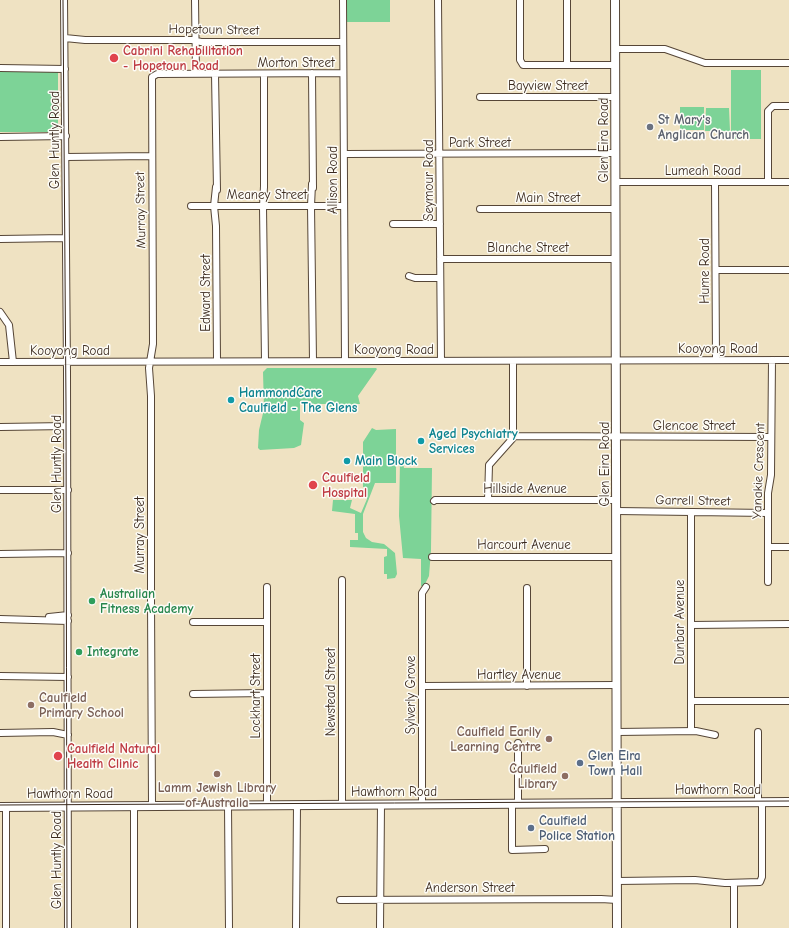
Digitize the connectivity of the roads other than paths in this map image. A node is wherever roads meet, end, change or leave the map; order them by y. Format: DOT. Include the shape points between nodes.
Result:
graph roads {
  1 [pos="64,0"];
  2 [pos="195,0"];
  3 [pos="343,0"];
  4 [pos="438,0"];
  5 [pos="520,0"];
  6 [pos="567,0"];
  7 [pos="615,0"];
  8 [pos="65,40"];
  9 [pos="196,41"];
  10 [pos="343,42"];
  11 [pos="615,49"];
  12 [pos="789,63"];
  13 [pos="567,65"];
  14 [pos="615,65"];
  15 [pos="65,67"];
  16 [pos="0,68"];
  17 [pos="312,73"];
  18 [pos="343,73"];
  19 [pos="196,74"];
  20 [pos="215,74"];
  21 [pos="264,74"];
  22 [pos="152,76"];
  23 [pos="480,97"];
  24 [pos="616,97"];
  25 [pos="789,106"];
  26 [pos="66,136"];
  27 [pos="0,137"];
  28 [pos="616,153"];
  29 [pos="344,154"];
  30 [pos="440,154"];
  31 [pos="66,156"];
  32 [pos="151,156"];
  33 [pos="616,182"];
  34 [pos="715,182"];
  35 [pos="768,182"];
  36 [pos="789,182"];
  37 [pos="191,206"];
  38 [pos="216,206"];
  39 [pos="312,206"];
  40 [pos="344,206"];
  41 [pos="264,207"];
  42 [pos="480,209"];
  43 [pos="616,209"];
  44 [pos="393,224"];
  45 [pos="440,224"];
  46 [pos="66,238"];
  47 [pos="0,239"];
  48 [pos="440,259"];
  49 [pos="616,259"];
  50 [pos="716,270"];
  51 [pos="789,270"];
  52 [pos="409,276"];
  53 [pos="440,278"];
  54 [pos="0,312"];
  55 [pos="513,360"];
  56 [pos="617,360"];
  57 [pos="716,360"];
  58 [pos="772,360"];
  59 [pos="789,360"];
  60 [pos="67,361"];
  61 [pos="152,361"];
  62 [pos="217,361"];
  63 [pos="265,361"];
  64 [pos="313,361"];
  65 [pos="345,361"];
  66 [pos="441,361"];
  67 [pos="0,362"];
  68 [pos="11,362"];
  69 [pos="68,426"];
  70 [pos="0,427"];
  71 [pos="513,436"];
  72 [pos="617,436"];
  73 [pos="771,437"];
  74 [pos="0,490"];
  75 [pos="68,490"];
  76 [pos="488,500"];
  77 [pos="617,500"];
  78 [pos="434,501"];
  79 [pos="617,511"];
  80 [pos="691,512"];
  81 [pos="768,513"];
  82 [pos="768,547"];
  83 [pos="789,547"];
  84 [pos="68,553"];
  85 [pos="0,554"];
  86 [pos="432,557"];
  87 [pos="617,557"];
  88 [pos="342,580"];
  89 [pos="768,582"];
  90 [pos="267,587"];
  91 [pos="426,587"];
  92 [pos="527,588"];
  93 [pos="68,618"];
  94 [pos="0,619"];
  95 [pos="193,622"];
  96 [pos="267,622"];
  97 [pos="789,624"];
  98 [pos="691,625"];
  99 [pos="0,676"];
  100 [pos="68,676"];
  101 [pos="422,686"];
  102 [pos="527,686"];
  103 [pos="617,686"];
  104 [pos="267,693"];
  105 [pos="193,694"];
  106 [pos="789,700"];
  107 [pos="691,701"];
  108 [pos="691,731"];
  109 [pos="68,732"];
  110 [pos="617,732"];
  111 [pos="758,732"];
  112 [pos="0,733"];
  113 [pos="715,735"];
  114 [pos="518,743"];
  115 [pos="760,802"];
  116 [pos="789,802"];
  117 [pos="617,803"];
  118 [pos="342,804"];
  119 [pos="380,804"];
  120 [pos="422,804"];
  121 [pos="515,804"];
  122 [pos="228,805"];
  123 [pos="267,805"];
  124 [pos="295,805"];
  125 [pos="3,806"];
  126 [pos="68,806"];
  127 [pos="134,806"];
  128 [pos="152,806"];
  129 [pos="545,850"];
  130 [pos="617,881"];
  131 [pos="734,883"];
  132 [pos="617,898"];
  133 [pos="340,900"];
  134 [pos="380,900"];
  135 [pos="6,928"];
  136 [pos="68,928"];
  137 [pos="134,928"];
  138 [pos="229,928"];
  139 [pos="296,928"];
  140 [pos="380,928"];
  141 [pos="617,928"];
  142 [pos="734,928"];
  1 -- 8 [label="street, Glen Huntly Road"];
  2 -- 9 [label="street"];
  3 -- 10 [label="street, Allison Road"];
  4 -- 30 [label="street, Seymour Road"];
  5 -- 13 [label="street" via="522,64"];
  6 -- 13 [label="street"];
  7 -- 11 [label="main road, Glen Eira Road"];
  8 -- 9 [label="street, Hopetoun Street"];
  8 -- 15 [label="street, Glen Huntly Road"];
  9 -- 10 [label="street, Hopetoun Street"];
  9 -- 19 [label="street"];
  10 -- 18 [label="street, Allison Road"];
  11 -- 12 [label="street" via="665,49 705,63"];
  11 -- 14 [label="main road, Glen Eira Road"];
  13 -- 14 [label="street"];
  14 -- 24 [label="main road, Glen Eira Road"];
  15 -- 16 [label="street"];
  15 -- 26 [label="street, Glen Huntly Road"];
  17 -- 18 [label="street, Morton Street"];
  17 -- 21 [label="street, Morton Street"];
  17 -- 39 [label="street"];
  18 -- 29 [label="street, Allison Road"];
  19 -- 20 [label="street, Morton Street"];
  19 -- 22 [label="street, Morton Street"];
  20 -- 21 [label="street, Morton Street"];
  20 -- 38 [label="street, Edward Street"];
  21 -- 41 [label="street"];
  22 -- 32 [label="street, Murray Street"];
  23 -- 24 [label="street, Bayview Street"];
  24 -- 28 [label="main road, Glen Eira Road"];
  25 -- 35 [label="street" via="773,106 768,111"];
  26 -- 27 [label="street"];
  26 -- 31 [label="street, Glen Huntly Road"];
  28 -- 30 [label="street, Park Street"];
  28 -- 33 [label="main road, Glen Eira Road"];
  29 -- 30 [label="street, Park Street"];
  29 -- 40 [label="street, Allison Road"];
  30 -- 45 [label="street, Seymour Road"];
  31 -- 32 [label="street"];
  31 -- 46 [label="street, Glen Huntly Road"];
  32 -- 61 [label="street, Murray Street"];
  33 -- 34 [label="street, Lumeah Road"];
  33 -- 43 [label="main road, Glen Eira Road"];
  34 -- 35 [label="street, Lumeah Road"];
  34 -- 50 [label="street, Hume Road"];
  35 -- 36 [label="street, Lumeah Road"];
  37 -- 38 [label="street, Meaney Street"];
  38 -- 41 [label="street, Meaney Street"];
  38 -- 62 [label="street, Edward Street"];
  39 -- 40 [label="street, Meaney Street"];
  39 -- 41 [label="street, Meaney Street"];
  39 -- 64 [label="street"];
  40 -- 65 [label="street, Allison Road"];
  41 -- 63 [label="street"];
  42 -- 43 [label="street, Main Street"];
  43 -- 49 [label="main road, Glen Eira Road"];
  44 -- 45 [label="street"];
  45 -- 48 [label="street, Seymour Road"];
  46 -- 47 [label="street"];
  46 -- 60 [label="street, Glen Huntly Road"];
  48 -- 49 [label="street, Blanche Street"];
  48 -- 53 [label="street, Seymour Road"];
  49 -- 56 [label="main road, Glen Eira Road"];
  50 -- 51 [label="street"];
  50 -- 57 [label="street, Hume Road"];
  52 -- 53 [label="street"];
  53 -- 66 [label="street, Seymour Road"];
  54 -- 68 [label="street" via="9,325"];
  55 -- 56 [label="street, Kooyong Road"];
  55 -- 66 [label="street, Kooyong Road"];
  55 -- 71 [label="street"];
  56 -- 57 [label="street, Kooyong Road"];
  56 -- 72 [label="main road, Glen Eira Road"];
  57 -- 58 [label="street, Kooyong Road"];
  58 -- 59 [label="street, Kooyong Road"];
  58 -- 73 [label="street, Yanakie Crescent"];
  60 -- 61 [label="street, Kooyong Road"];
  60 -- 68 [label="street, Kooyong Road"];
  60 -- 69 [label="street, Glen Huntly Road"];
  61 -- 62 [label="street, Kooyong Road"];
  61 -- 128 [label="street, Murray Street"];
  62 -- 63 [label="street, Kooyong Road"];
  63 -- 64 [label="street, Kooyong Road"];
  64 -- 65 [label="street, Kooyong Road"];
  65 -- 66 [label="street, Kooyong Road"];
  67 -- 68 [label="street, Kooyong Road"];
  69 -- 70 [label="street"];
  69 -- 75 [label="street, Glen Huntly Road"];
  71 -- 72 [label="street, Glencoe Street"];
  71 -- 76 [label="street" via="489,466"];
  72 -- 73 [label="street, Glencoe Street"];
  72 -- 77 [label="main road, Glen Eira Road"];
  73 -- 81 [label="street, Yanakie Crescent"];
  74 -- 75 [label="street"];
  75 -- 84 [label="street, Glen Huntly Road"];
  76 -- 77 [label="street, Hillside Avenue"];
  76 -- 78 [label="street, Hillside Avenue"];
  77 -- 79 [label="main road, Glen Eira Road"];
  79 -- 80 [label="street, Garrell Street"];
  79 -- 87 [label="main road, Glen Eira Road"];
  80 -- 81 [label="street, Garrell Street"];
  80 -- 98 [label="street, Dunbar Avenue"];
  81 -- 82 [label="street, Yanakie Crescent"];
  82 -- 83 [label="street"];
  82 -- 89 [label="street, Yanakie Crescent"];
  84 -- 85 [label="street"];
  84 -- 93 [label="street, Glen Huntly Road"];
  86 -- 87 [label="street, Harcourt Avenue"];
  87 -- 103 [label="main road, Glen Eira Road"];
  88 -- 118 [label="street, Newstead Street"];
  90 -- 96 [label="street, Lockhart Street"];
  91 -- 101 [label="street, Sylverly Grove" via="422,593"];
  92 -- 102 [label="street"];
  93 -- 94 [label="street"];
  93 -- 100 [label="street, Glen Huntly Road"];
  95 -- 96 [label="street"];
  96 -- 104 [label="street, Lockhart Street"];
  97 -- 98 [label="street"];
  98 -- 107 [label="street, Dunbar Avenue"];
  99 -- 100 [label="street"];
  100 -- 109 [label="street, Glen Huntly Road"];
  101 -- 102 [label="street, Hartley Avenue"];
  101 -- 120 [label="street, Sylverly Grove"];
  102 -- 103 [label="street, Hartley Avenue"];
  103 -- 110 [label="main road, Glen Eira Road"];
  104 -- 105 [label="street"];
  104 -- 123 [label="street, Lockhart Street"];
  106 -- 107 [label="street"];
  107 -- 108 [label="street, Dunbar Avenue"];
  108 -- 110 [label="street"];
  108 -- 113 [label="street"];
  109 -- 112 [label="street"];
  109 -- 126 [label="street, Glen Huntly Road"];
  110 -- 117 [label="main road, Glen Eira Road"];
  111 -- 115 [label="street"];
  114 -- 121 [label="street"];
  115 -- 116 [label="main road, Hawthorn Road"];
  115 -- 117 [label="main road, Hawthorn Road"];
  115 -- 131 [label="street" via="762,879 757,883"];
  117 -- 121 [label="main road, Hawthorn Road"];
  117 -- 130 [label="main road, Glen Eira Road"];
  118 -- 119 [label="main road, Hawthorn Road"];
  118 -- 124 [label="main road, Hawthorn Road"];
  119 -- 120 [label="main road, Hawthorn Road"];
  119 -- 134 [label="street"];
  120 -- 121 [label="main road, Hawthorn Road"];
  121 -- 129 [label="street" via="512,850"];
  122 -- 123 [label="main road, Hawthorn Road"];
  122 -- 128 [label="main road, Hawthorn Road"];
  122 -- 138 [label="street"];
  123 -- 124 [label="main road, Hawthorn Road"];
  124 -- 139 [label="street"];
  125 -- 126 [label="main road, Hawthorn Road"];
  125 -- 135 [label="street"];
  126 -- 127 [label="main road, Hawthorn Road"];
  126 -- 136 [label="street, Glen Huntly Road"];
  127 -- 128 [label="main road, Hawthorn Road"];
  127 -- 137 [label="street"];
  130 -- 131 [label="street" via="695,880"];
  130 -- 132 [label="main road, Glen Eira Road"];
  131 -- 142 [label="street"];
  132 -- 134 [label="street, Anderson Street"];
  132 -- 141 [label="main road, Glen Eira Road"];
  133 -- 134 [label="street, Anderson Street"];
  134 -- 140 [label="street"];
}
